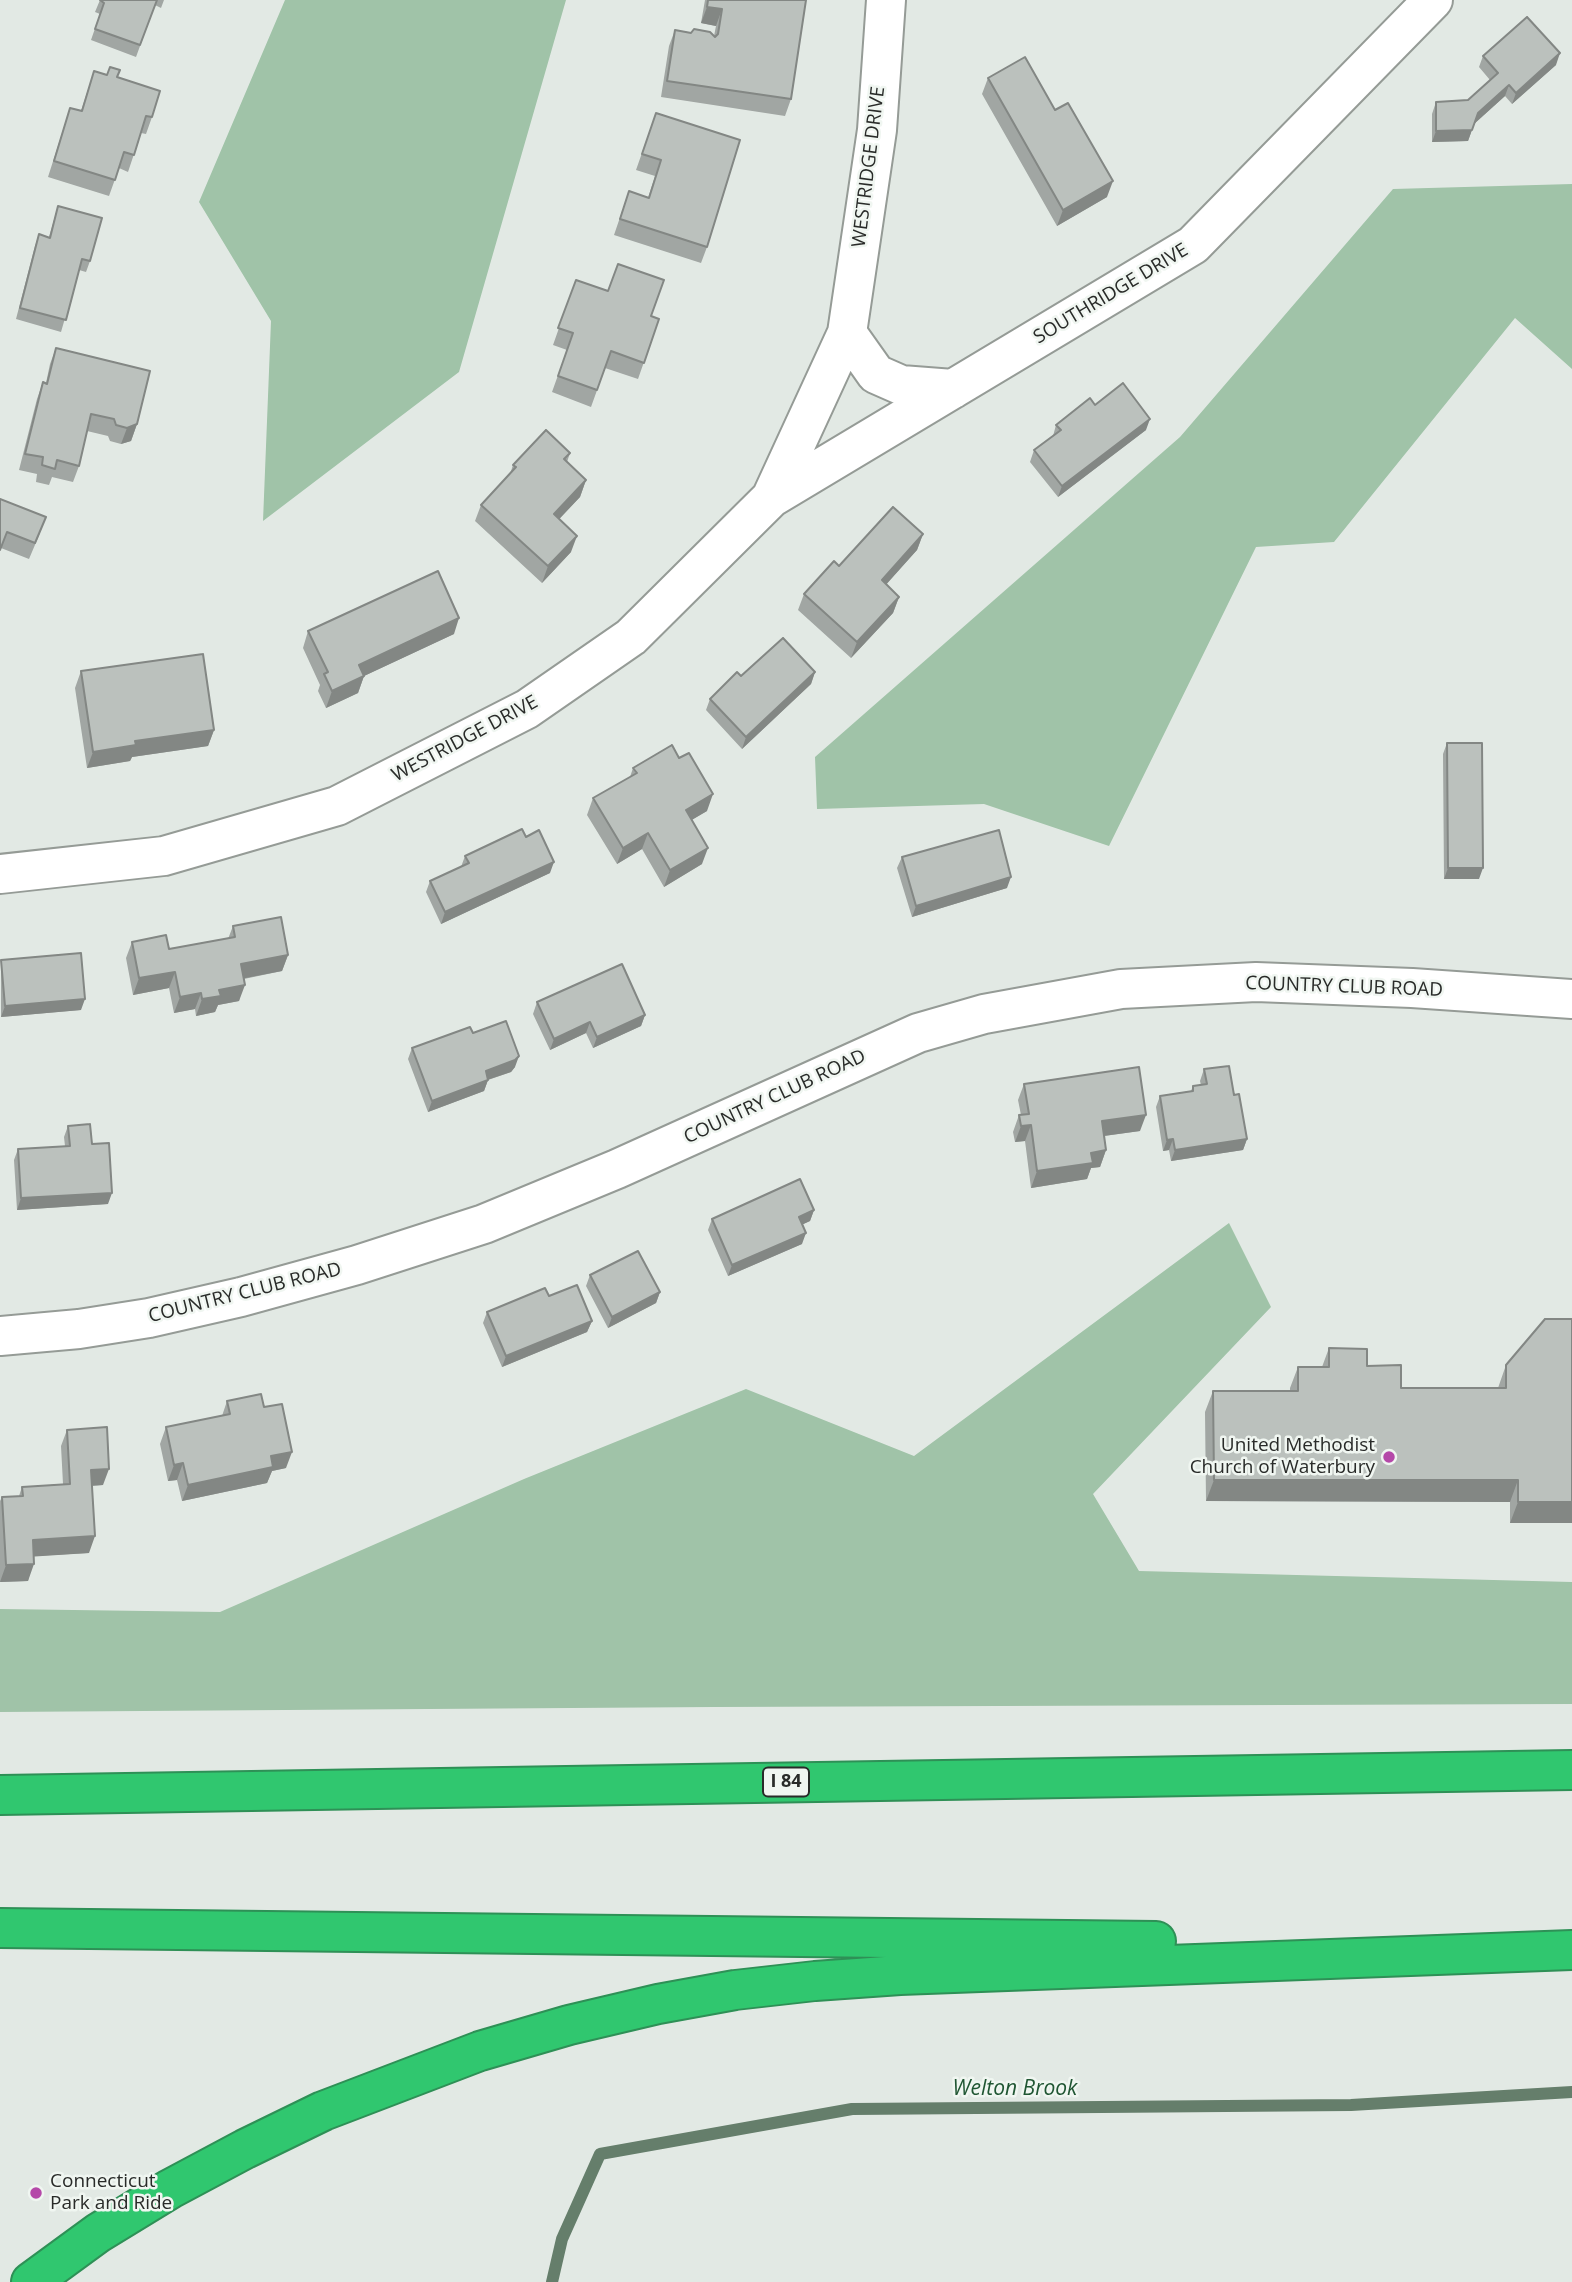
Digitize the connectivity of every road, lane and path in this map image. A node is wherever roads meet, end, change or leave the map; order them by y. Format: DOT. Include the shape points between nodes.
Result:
graph roads {
  1 [pos="886,0"];
  2 [pos="1433,0"];
  3 [pos="847,333"];
  4 [pos="953,389"];
  5 [pos="771,498"];
  6 [pos="0,874"];
  7 [pos="1572,999"];
  8 [pos="0,1336"];
  9 [pos="1572,1770"];
  10 [pos="0,1795"];
  11 [pos="0,1928"];
  12 [pos="1572,1949"];
  13 [pos="31,2282"];
  1 -- 3 [label="street, WESTRIDGE DRIVE" via="877,130"];
  2 -- 4 [label="street, SOUTHRIDGE DRIVE" via="1193,245"];
  3 -- 4 [label="street" via="876,374 901,385"];
  3 -- 5 [label="street, WESTRIDGE DRIVE"];
  4 -- 5 [label="street, SOUTHRIDGE DRIVE"];
  5 -- 6 [label="street, WESTRIDGE DRIVE" via="631,637 527,709 337,806 164,856"];
  7 -- 8 [label="street, COUNTRY CLUB ROAD" via="1256,982 1121,989 984,1014 918,1033 484,1224 241,1297 125,1322"];
  9 -- 10 [label="highway, I 84"];
  11 -- 12 [label="highway"];
  12 -- 13 [label="highway" via="900,1975 748,1988 658,2004 480,2051 323,2111 170,2189"];
}
